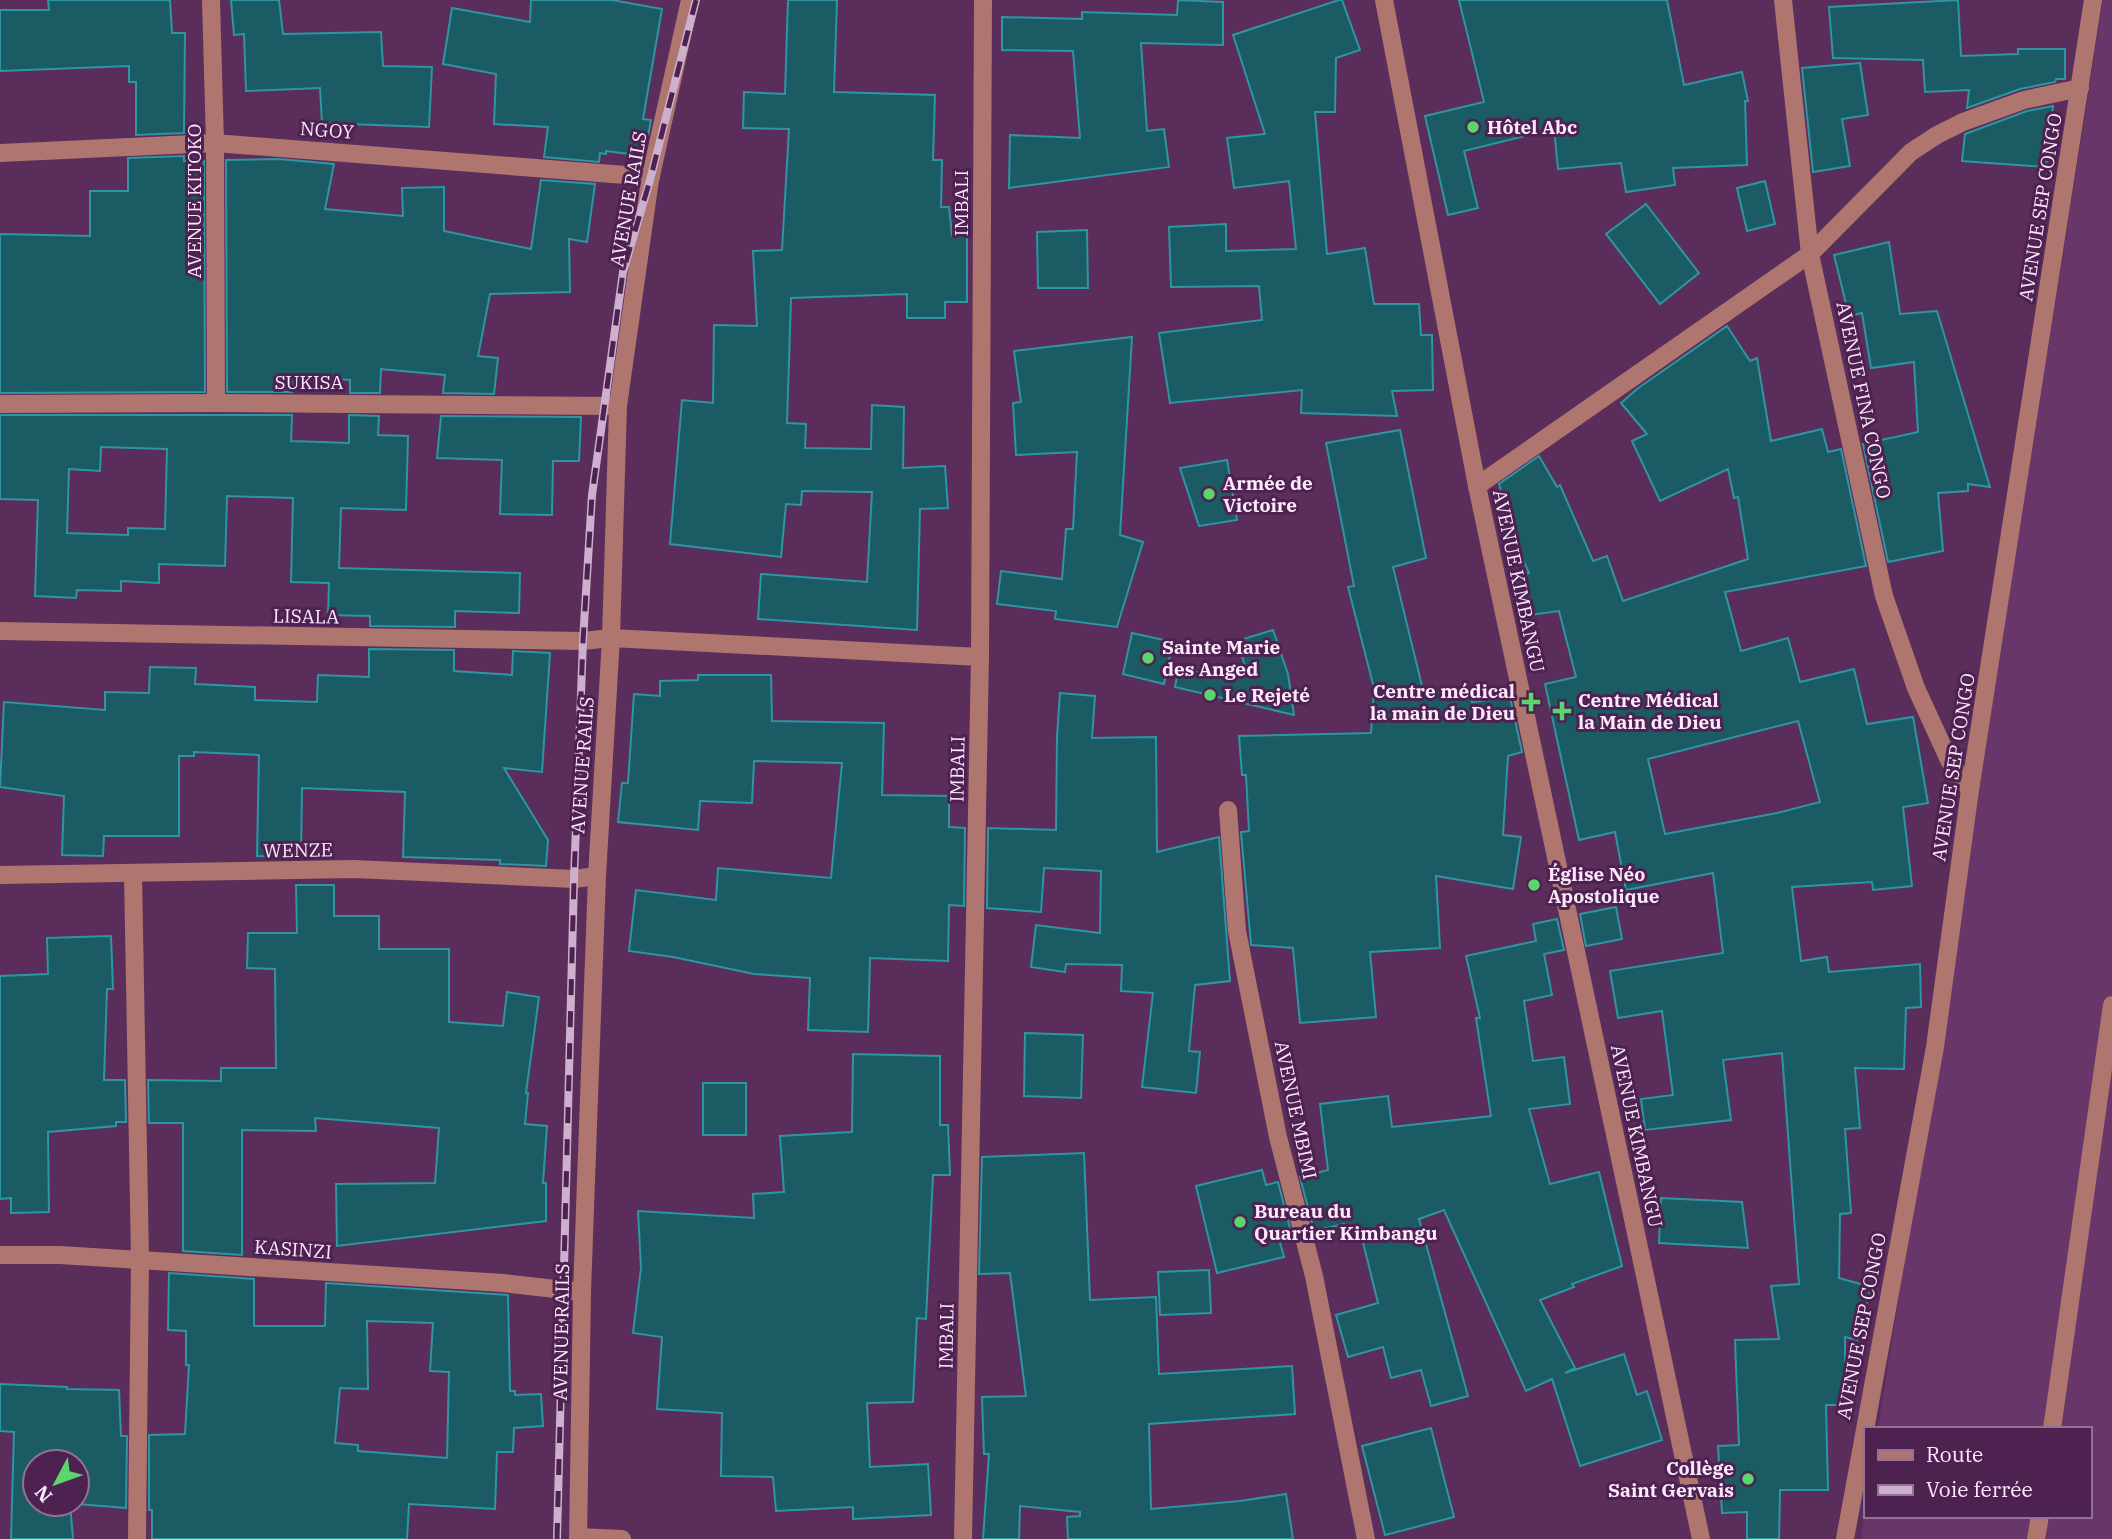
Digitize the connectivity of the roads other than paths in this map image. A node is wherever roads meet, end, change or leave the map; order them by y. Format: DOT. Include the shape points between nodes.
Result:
graph roads {
  1 [pos="211,0"];
  2 [pos="690,0"];
  3 [pos="982,0"];
  4 [pos="1384,0"];
  5 [pos="1783,0"];
  6 [pos="2093,0"];
  7 [pos="2080,88"];
  8 [pos="215,143"];
  9 [pos="0,153"];
  10 [pos="651,177"];
  11 [pos="1810,254"];
  12 [pos="216,402"];
  13 [pos="0,404"];
  14 [pos="618,406"];
  15 [pos="1477,486"];
  16 [pos="0,631"];
  17 [pos="611,638"];
  18 [pos="980,657"];
  19 [pos="1970,790"];
  20 [pos="1228,810"];
  21 [pos="133,874"];
  22 [pos="0,875"];
  23 [pos="597,876"];
  24 [pos="2112,1005"];
  25 [pos="0,1255"];
  26 [pos="140,1261"];
  27 [pos="582,1292"];
  28 [pos="1865,1427"];
  29 [pos="2052,1427"];
  30 [pos="1864,1435"];
  31 [pos="2040,1518"];
  32 [pos="578,1538"];
  33 [pos="137,1539"];
  34 [pos="622,1539"];
  35 [pos="963,1539"];
  36 [pos="1366,1539"];
  37 [pos="1701,1539"];
  38 [pos="1845,1539"];
  39 [pos="2036,1539"];
  1 -- 8 [label="street, AVENUE KITOKO"];
  2 -- 10 [label="street, AVENUE RAILS"];
  3 -- 18 [label="street, IMBALI"];
  4 -- 15 [label="street, AVENUE KIMBANGU"];
  5 -- 11 [label="street, AVENUE FINA CONGO"];
  6 -- 7 [label="street, AVENUE SEP CONGO"];
  7 -- 11 [label="street" via="2024,100 1937,135 1911,152"];
  7 -- 19 [label="street, AVENUE SEP CONGO"];
  8 -- 9 [label="street, NGOY"];
  8 -- 10 [label="street, NGOY"];
  8 -- 12 [label="street, AVENUE KITOKO"];
  10 -- 14 [label="street, AVENUE RAILS"];
  11 -- 15 [label="street"];
  11 -- 19 [label="street, AVENUE FINA CONGO" via="1884,596 1916,688 1949,760"];
  12 -- 13 [label="street, SUKISA"];
  12 -- 14 [label="street, SUKISA"];
  14 -- 17 [label="street, AVENUE RAILS"];
  15 -- 37 [label="street, AVENUE KIMBANGU"];
  16 -- 17 [label="street, LISALA"];
  17 -- 18 [label="street, LISALA"];
  17 -- 23 [label="street, AVENUE RAILS"];
  18 -- 35 [label="street, IMBALI"];
  19 -- 28 [label="street, AVENUE SEP CONGO" via="1935,1047"];
  20 -- 36 [label="street, AVENUE MBIMI" via="1237,931 1278,1137 1314,1276"];
  21 -- 22 [label="street, WENZE"];
  21 -- 23 [label="street, WENZE" via="354,869 574,879"];
  21 -- 26 [label="street"];
  23 -- 27 [label="street, AVENUE RAILS"];
  24 -- 29 [label="street"];
  25 -- 26 [label="street, KASINZI"];
  26 -- 27 [label="street, KASINZI"];
  26 -- 33 [label="street"];
  27 -- 32 [label="street, AVENUE RAILS"];
  30 -- 38 [label="street, AVENUE SEP CONGO"];
  31 -- 39 [label="street"];
  32 -- 34 [label="street"];
}
